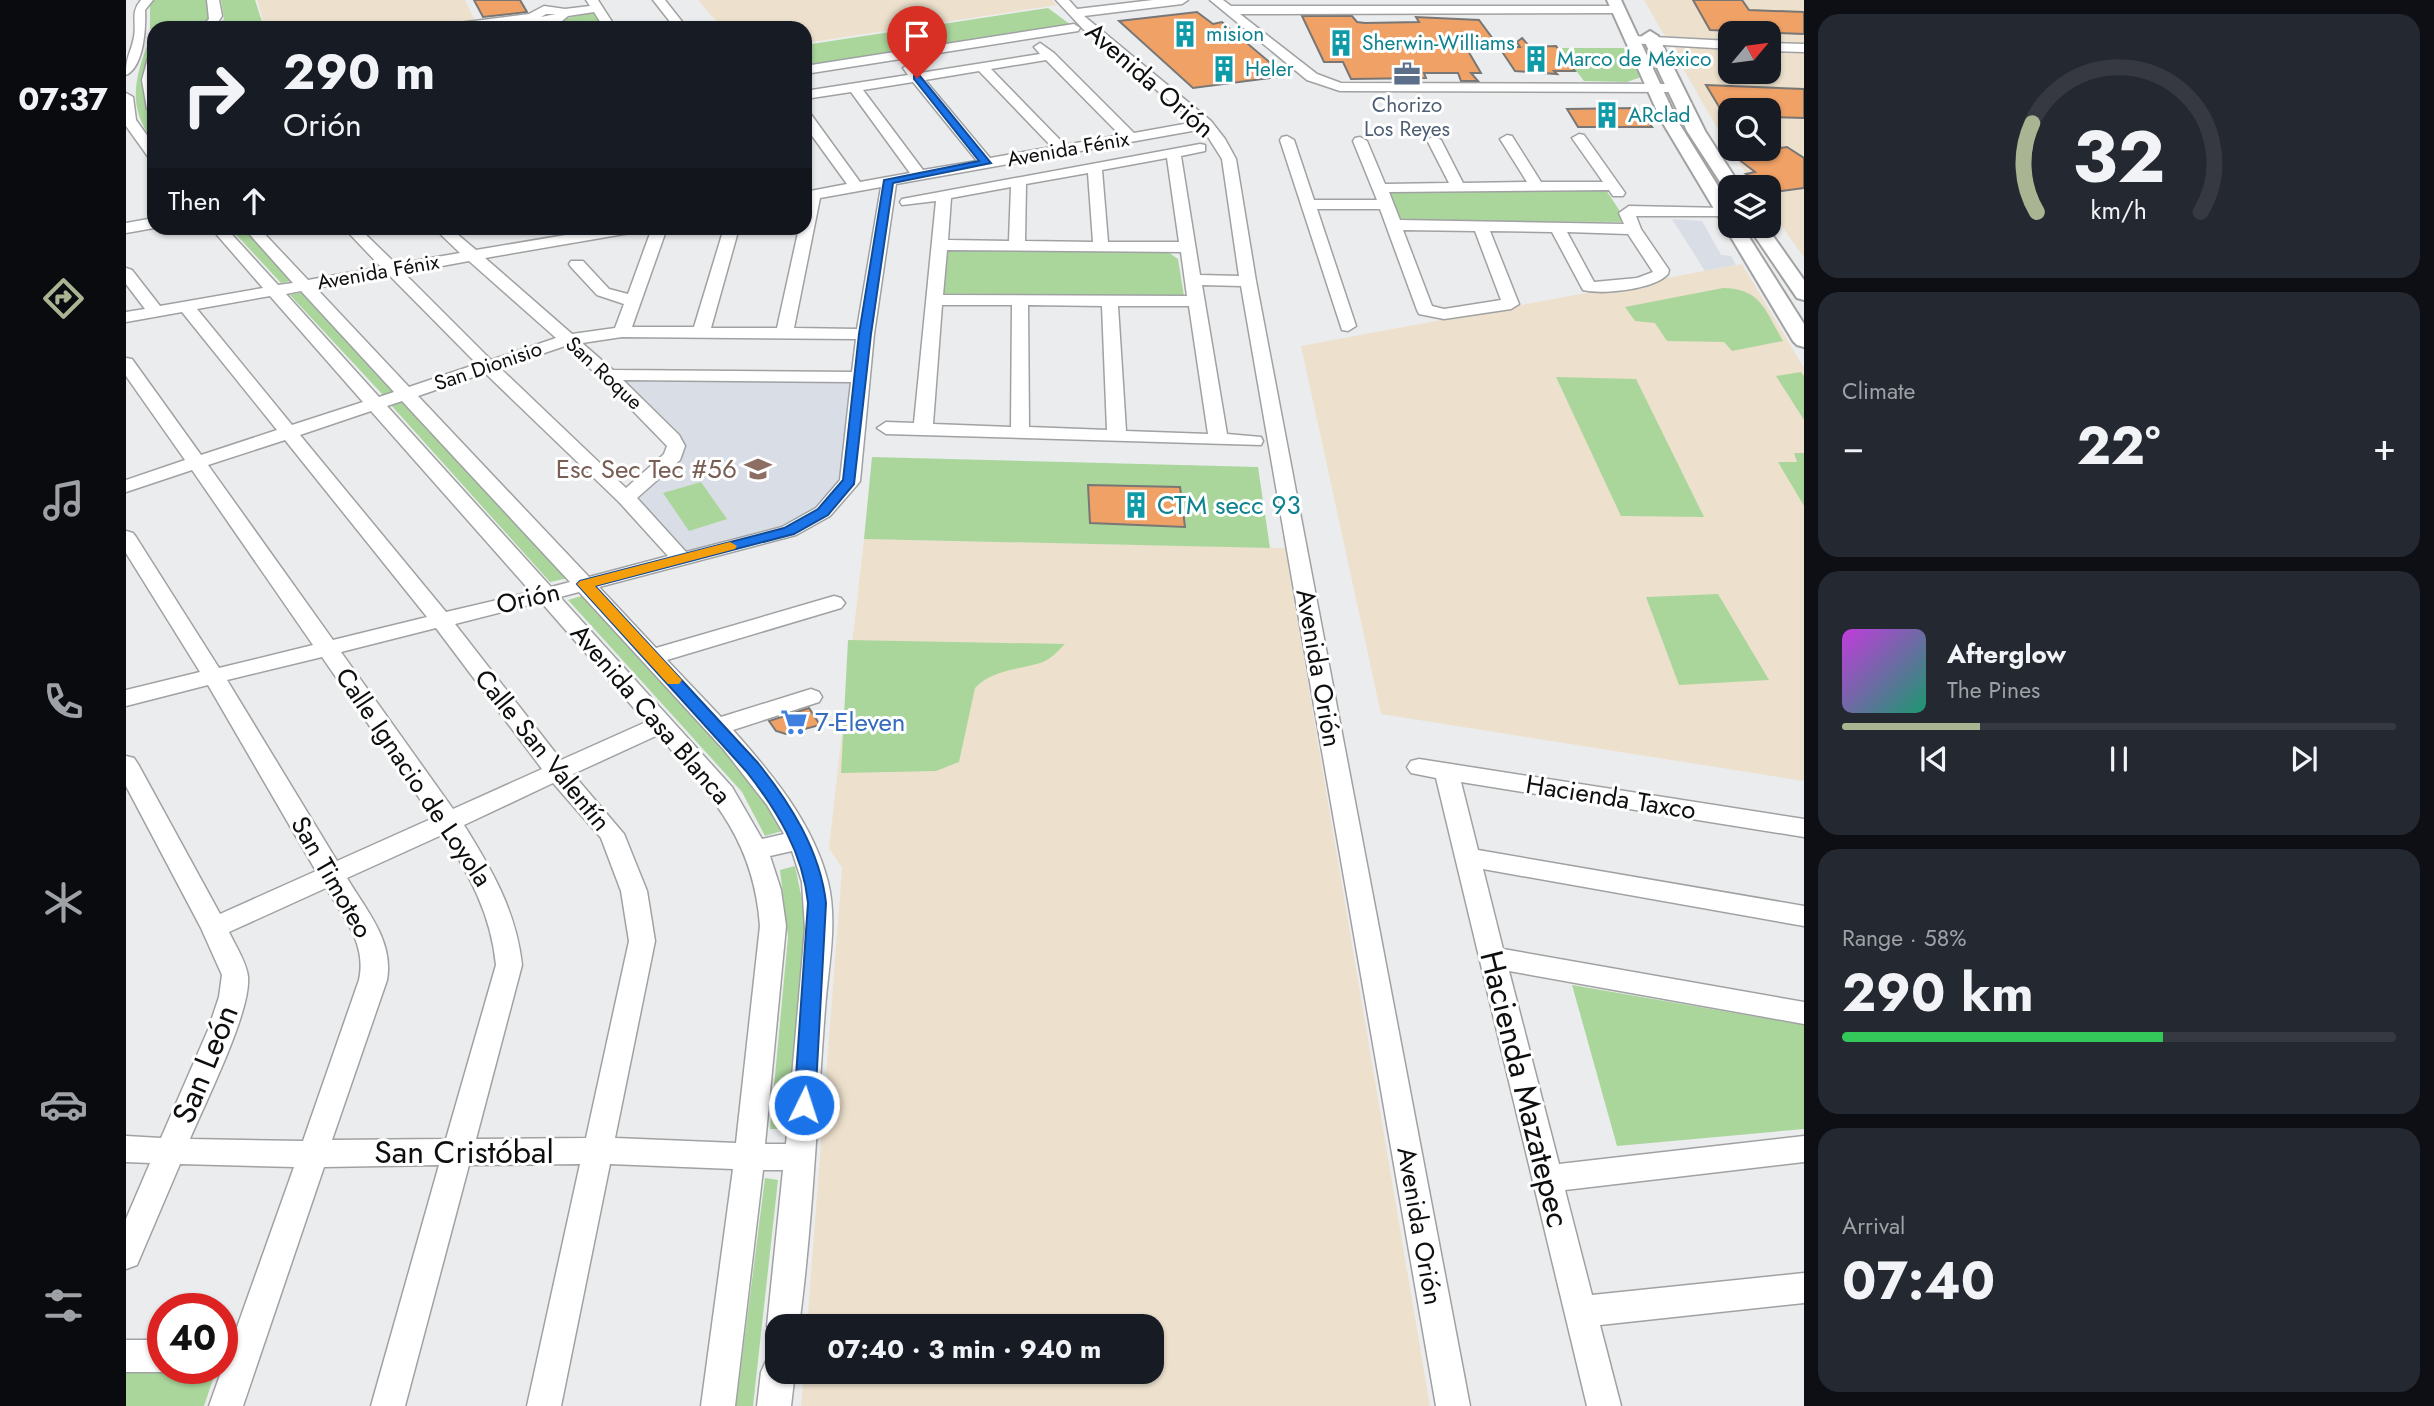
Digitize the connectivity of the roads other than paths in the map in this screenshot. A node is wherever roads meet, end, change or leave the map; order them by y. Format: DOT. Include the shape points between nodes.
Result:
graph roads {
  1 [pos="147,0"];
  2 [pos="213,0"];
  3 [pos="659,0"];
  4 [pos="1182,0"];
  5 [pos="1216,0"];
  6 [pos="1622,3"];
  7 [pos="595,4"];
  8 [pos="556,8"];
  9 [pos="1229,10"];
  10 [pos="1070,13"];
  11 [pos="537,16"];
  12 [pos="214,21"];
  13 [pos="514,21"];
  14 [pos="606,21"];
  15 [pos="676,21"];
  16 [pos="126,28"];
  17 [pos="140,31"];
  18 [pos="147,34"];
  19 [pos="1028,35"];
  20 [pos="126,37"];
  21 [pos="1633,40"];
  22 [pos="1653,42"];
  23 [pos="1718,44"];
  24 [pos="1782,47"];
  25 [pos="1804,48"];
  26 [pos="898,55"];
  27 [pos="1050,56"];
  28 [pos="982,67"];
  29 [pos="812,69"];
  30 [pos="126,71"];
  31 [pos="917,78"];
  32 [pos="854,87"];
  33 [pos="1652,88"];
  34 [pos="1676,88"];
  35 [pos="812,94"];
  36 [pos="126,97"];
  37 [pos="1206,124"];
  38 [pos="812,126"];
  39 [pos="1131,138"];
  40 [pos="1579,138"];
  41 [pos="1507,139"];
  42 [pos="1287,140"];
  43 [pos="1434,140"];
  44 [pos="1360,141"];
  45 [pos="147,145"];
  46 [pos="1200,148"];
  47 [pos="1062,150"];
  48 [pos="1173,153"];
  49 [pos="986,163"];
  50 [pos="1095,168"];
  51 [pos="919,175"];
  52 [pos="1724,175"];
  53 [pos="889,180"];
  54 [pos="1018,182"];
  55 [pos="1612,186"];
  56 [pos="856,187"];
  57 [pos="1458,187"];
  58 [pos="1537,187"];
  59 [pos="1380,188"];
  60 [pos="812,194"];
  61 [pos="944,196"];
  62 [pos="907,202"];
  63 [pos="1718,202"];
  64 [pos="1308,204"];
  65 [pos="1384,205"];
  66 [pos="1627,205"];
  67 [pos="1718,215"];
  68 [pos="147,224"];
  69 [pos="1396,225"];
  70 [pos="1480,225"];
  71 [pos="126,228"];
  72 [pos="1557,228"];
  73 [pos="1633,229"];
  74 [pos="225,235"];
  75 [pos="257,235"];
  76 [pos="358,235"];
  77 [pos="448,235"];
  78 [pos="553,235"];
  79 [pos="589,235"];
  80 [pos="657,235"];
  81 [pos="731,235"];
  82 [pos="802,235"];
  83 [pos="1740,238"];
  84 [pos="1765,238"];
  85 [pos="559,240"];
  86 [pos="939,245"];
  87 [pos="1017,246"];
  88 [pos="1101,247"];
  89 [pos="1189,247"];
  90 [pos="471,256"];
  91 [pos="576,264"];
  92 [pos="393,269"];
  93 [pos="126,272"];
  94 [pos="1193,274"];
  95 [pos="1247,276"];
  96 [pos="303,285"];
  97 [pos="1610,286"];
  98 [pos="276,290"];
  99 [pos="1804,294"];
  100 [pos="936,300"];
  101 [pos="632,301"];
  102 [pos="1020,301"];
  103 [pos="1198,301"];
  104 [pos="1111,302"];
  105 [pos="1511,304"];
  106 [pos="186,306"];
  107 [pos="156,312"];
  108 [pos="126,317"];
  109 [pos="1348,326"];
  110 [pos="622,332"];
  111 [pos="701,333"];
  112 [pos="784,334"];
  113 [pos="865,334"];
  114 [pos="568,340"];
  115 [pos="1804,341"];
  116 [pos="126,363"];
  117 [pos="486,365"];
  118 [pos="608,374"];
  119 [pos="860,377"];
  120 [pos="408,394"];
  121 [pos="377,405"];
  122 [pos="886,428"];
  123 [pos="923,429"];
  124 [pos="289,432"];
  125 [pos="1020,433"];
  126 [pos="1117,435"];
  127 [pos="1218,439"];
  128 [pos="1254,441"];
  129 [pos="197,463"];
  130 [pos="126,486"];
  131 [pos="626,498"];
  132 [pos="126,537"];
  133 [pos="681,559"];
  134 [pos="585,584"];
  135 [pos="548,594"];
  136 [pos="834,603"];
  137 [pos="440,619"];
  138 [pos="327,647"];
  139 [pos="652,657"];
  140 [pos="212,675"];
  141 [pos="811,697"];
  142 [pos="126,698"];
  143 [pos="662,724"];
  144 [pos="717,727"];
  145 [pos="126,764"];
  146 [pos="1432,769"];
  147 [pos="556,771"];
  148 [pos="448,820"];
  149 [pos="1804,828"];
  150 [pos="799,840"];
  151 [pos="755,850"];
  152 [pos="1467,857"];
  153 [pos="332,873"];
  154 [pos="1804,916"];
  155 [pos="214,928"];
  156 [pos="1492,957"];
  157 [pos="1804,1013"];
  158 [pos="126,1149"];
  159 [pos="1804,1149"];
  160 [pos="598,1151"];
  161 [pos="170,1152"];
  162 [pos="459,1152"];
  163 [pos="314,1153"];
  164 [pos="801,1157"];
  165 [pos="749,1158"];
  166 [pos="1547,1179"];
  167 [pos="126,1255"];
  168 [pos="1804,1288"];
  169 [pos="1580,1312"];
  170 [pos="784,1314"];
  171 [pos="238,1343"];
  172 [pos="126,1356"];
  173 [pos="147,1356"];
  174 [pos="229,1384"];
  175 [pos="777,1384"];
  176 [pos="226,1406"];
  177 [pos="388,1406"];
  178 [pos="544,1406"];
  179 [pos="718,1406"];
  180 [pos="774,1406"];
  181 [pos="1453,1406"];
  182 [pos="1604,1406"];
  1 -- 17 [label="street" via="139,10"];
  2 -- 12 [label="street"];
  3 -- 15 [label="street"];
  4 -- 10 [label="street"];
  5 -- 9 [label="street"];
  6 -- 9 [label="street"];
  6 -- 21 [label="main road"];
  6 -- 22 [label="main road"];
  7 -- 8 [label="street"];
  7 -- 14 [label="street"];
  8 -- 11 [label="street" via="557,19"];
  9 -- 33 [label="street" via="1312,77 1330,85"];
  10 -- 19 [label="street"];
  10 -- 37 [label="street, Avenida Orión"];
  11 -- 13 [label="street"];
  16 -- 17 [label="street"];
  17 -- 18 [label="street"];
  17 -- 20 [label="street"];
  17 -- 30 [label="street"];
  19 -- 26 [label="street"];
  19 -- 27 [label="street"];
  21 -- 22 [label="street"];
  21 -- 33 [label="main road"];
  22 -- 23 [label="street"];
  22 -- 34 [label="main road"];
  24 -- 25 [label="street"];
  26 -- 29 [label="street"];
  26 -- 31 [label="street"];
  27 -- 28 [label="street"];
  27 -- 39 [label="street"];
  28 -- 31 [label="street"];
  28 -- 47 [label="street"];
  31 -- 32 [label="street"];
  31 -- 49 [label="street"];
  32 -- 35 [label="street"];
  32 -- 51 [label="street"];
  33 -- 34 [label="street"];
  33 -- 63 [label="main road"];
  34 -- 52 [label="main road"];
  36 -- 45 [label="street" via="129,120"];
  37 -- 39 [label="street, Avenida Fénix"];
  37 -- 95 [label="street, Avenida Orión" via="1229,159"];
  38 -- 56 [label="street"];
  39 -- 47 [label="street, Avenida Fénix"];
  40 -- 55 [label="street"];
  41 -- 58 [label="street"];
  42 -- 64 [label="street"];
  43 -- 57 [label="street"];
  44 -- 59 [label="street"];
  46 -- 48 [label="street"];
  47 -- 49 [label="street, Avenida Fénix"];
  48 -- 50 [label="street"];
  48 -- 89 [label="street"];
  49 -- 51 [label="street, Avenida Fénix"];
  50 -- 54 [label="street"];
  50 -- 88 [label="street"];
  51 -- 53 [label="street, Avenida Fénix"];
  53 -- 56 [label="street, Avenida Fénix"];
  53 -- 113 [label="street"];
  54 -- 61 [label="street"];
  54 -- 87 [label="street"];
  55 -- 58 [label="street"];
  55 -- 66 [label="street"];
  56 -- 60 [label="street, Avenida Fénix"];
  57 -- 58 [label="street"];
  57 -- 59 [label="street"];
  59 -- 65 [label="street"];
  61 -- 62 [label="street"];
  61 -- 86 [label="street"];
  64 -- 65 [label="street"];
  64 -- 109 [label="street"];
  65 -- 69 [label="street"];
  66 -- 67 [label="street"];
  66 -- 73 [label="street"];
  68 -- 71 [label="street"];
  69 -- 70 [label="street"];
  69 -- 105 [label="street" via="1425,310 1444,314"];
  70 -- 72 [label="street"];
  70 -- 105 [label="street"];
  72 -- 73 [label="street"];
  72 -- 97 [label="street" via="1589,287"];
  73 -- 97 [label="street" via="1660,274"];
  74 -- 98 [label="street, Avenida Casa Blanca"];
  75 -- 96 [label="street, Avenida Casa Blanca"];
  76 -- 92 [label="street"];
  77 -- 90 [label="street, San Roque"];
  78 -- 85 [label="street"];
  79 -- 85 [label="street, Avenida Fénix"];
  80 -- 101 [label="street"];
  81 -- 111 [label="street"];
  82 -- 112 [label="street"];
  83 -- 115 [label="main road"];
  84 -- 99 [label="main road"];
  85 -- 90 [label="street, Avenida Fénix"];
  86 -- 87 [label="street"];
  86 -- 100 [label="street"];
  87 -- 88 [label="street"];
  88 -- 89 [label="street"];
  89 -- 94 [label="street"];
  90 -- 92 [label="street, Avenida Fénix"];
  90 -- 114 [label="street, San Roque"];
  91 -- 101 [label="street" via="603,292"];
  92 -- 96 [label="street, Avenida Fénix"];
  92 -- 117 [label="street"];
  93 -- 107 [label="street"];
  94 -- 95 [label="street"];
  94 -- 103 [label="street"];
  95 -- 181 [label="street, Avenida Orión"];
  96 -- 98 [label="street, Avenida Fénix"];
  96 -- 120 [label="street, Avenida Casa Blanca"];
  98 -- 106 [label="street, Avenida Fénix"];
  98 -- 121 [label="street, Avenida Casa Blanca"];
  100 -- 102 [label="street"];
  100 -- 123 [label="street"];
  101 -- 110 [label="street"];
  102 -- 104 [label="street"];
  102 -- 125 [label="street"];
  103 -- 104 [label="street"];
  103 -- 127 [label="street"];
  104 -- 126 [label="street"];
  106 -- 107 [label="street, Avenida Fénix"];
  106 -- 124 [label="street, Calle San Valentín"];
  107 -- 108 [label="street, Avenida Fénix"];
  110 -- 111 [label="street, San Dionisio"];
  110 -- 114 [label="street, San Dionisio"];
  111 -- 112 [label="street, San Dionisio"];
  112 -- 113 [label="street, San Dionisio"];
  113 -- 119 [label="street, Orión"];
  114 -- 117 [label="street, San Dionisio"];
  114 -- 118 [label="street, San Roque"];
  116 -- 129 [label="street, Calle Ignacio de Loyola"];
  117 -- 120 [label="street, San Dionisio"];
  117 -- 131 [label="street"];
  118 -- 119 [label="street"];
  118 -- 131 [label="street, San Roque" via="676,446 673,456"];
  119 -- 133 [label="street, Orión" via="850,481 823,512 789,531"];
  120 -- 121 [label="street, San Dionisio"];
  120 -- 134 [label="street, Avenida Casa Blanca"];
  121 -- 124 [label="street, San Dionisio"];
  121 -- 135 [label="street, Avenida Casa Blanca"];
  122 -- 123 [label="street"];
  123 -- 125 [label="street"];
  124 -- 129 [label="street, San Dionisio"];
  124 -- 137 [label="street, Calle San Valentín"];
  125 -- 126 [label="street"];
  126 -- 127 [label="street"];
  127 -- 128 [label="street"];
  129 -- 130 [label="street, San Dionisio"];
  129 -- 138 [label="street, Calle Ignacio de Loyola"];
  131 -- 133 [label="street"];
  132 -- 140 [label="street, San Timoteo"];
  133 -- 134 [label="street, Orión"];
  134 -- 135 [label="street, Orión"];
  134 -- 139 [label="street, Avenida Casa Blanca"];
  135 -- 137 [label="street, Orión"];
  135 -- 143 [label="street, Avenida Casa Blanca"];
  136 -- 139 [label="street"];
  137 -- 138 [label="street, Orión"];
  137 -- 147 [label="street, Calle San Valentín"];
  138 -- 140 [label="street, Orión"];
  138 -- 148 [label="street, Calle Ignacio de Loyola"];
  139 -- 144 [label="street, Avenida Casa Blanca"];
  140 -- 142 [label="street, Orión"];
  140 -- 153 [label="street, San Timoteo"];
  141 -- 144 [label="street"];
  143 -- 147 [label="street"];
  143 -- 151 [label="street, Avenida Casa Blanca" via="723,793"];
  144 -- 150 [label="street, Avenida Casa Blanca" via="775,796"];
  145 -- 155 [label="street, San León"];
  146 -- 149 [label="street, Hacienda Taxco"];
  146 -- 152 [label="street, Hacienda Mazatepec"];
  147 -- 148 [label="street"];
  147 -- 160 [label="street, Calle San Valentín" via="612,834 634,891 642,941"];
  148 -- 153 [label="street"];
  148 -- 162 [label="street, Calle Ignacio de Loyola" via="495,898 508,935 509,965"];
  150 -- 151 [label="street"];
  150 -- 164 [label="street, Avenida Casa Blanca" via="815,883 817,923"];
  151 -- 165 [label="street, Avenida Casa Blanca" via="773,901 773,926"];
  152 -- 154 [label="street"];
  152 -- 156 [label="street, Hacienda Mazatepec"];
  153 -- 155 [label="street"];
  153 -- 163 [label="street, San Timoteo" via="370,939 377,961"];
  155 -- 161 [label="street, San León" via="235,975 233,997"];
  156 -- 157 [label="street"];
  156 -- 166 [label="street, Hacienda Mazatepec"];
  158 -- 161 [label="street, San Cristóbal"];
  159 -- 166 [label="street"];
  160 -- 162 [label="street, San Cristóbal"];
  160 -- 165 [label="street, San Cristóbal"];
  160 -- 178 [label="street, Calle San Valentín"];
  161 -- 163 [label="street, San Cristóbal"];
  161 -- 167 [label="street, San León"];
  162 -- 163 [label="street, San Cristóbal"];
  162 -- 177 [label="street, Calle Ignacio de Loyola"];
  163 -- 171 [label="street, San Timoteo"];
  164 -- 165 [label="street, San Cristóbal"];
  164 -- 170 [label="street, Avenida Casa Blanca"];
  165 -- 179 [label="street, Avenida Casa Blanca"];
  166 -- 169 [label="street, Hacienda Mazatepec"];
  168 -- 169 [label="street"];
  169 -- 182 [label="street, Hacienda Mazatepec"];
  172 -- 173 [label="street"];
  174 -- 176 [label="street, San Timoteo"];
  175 -- 180 [label="street"];
}
